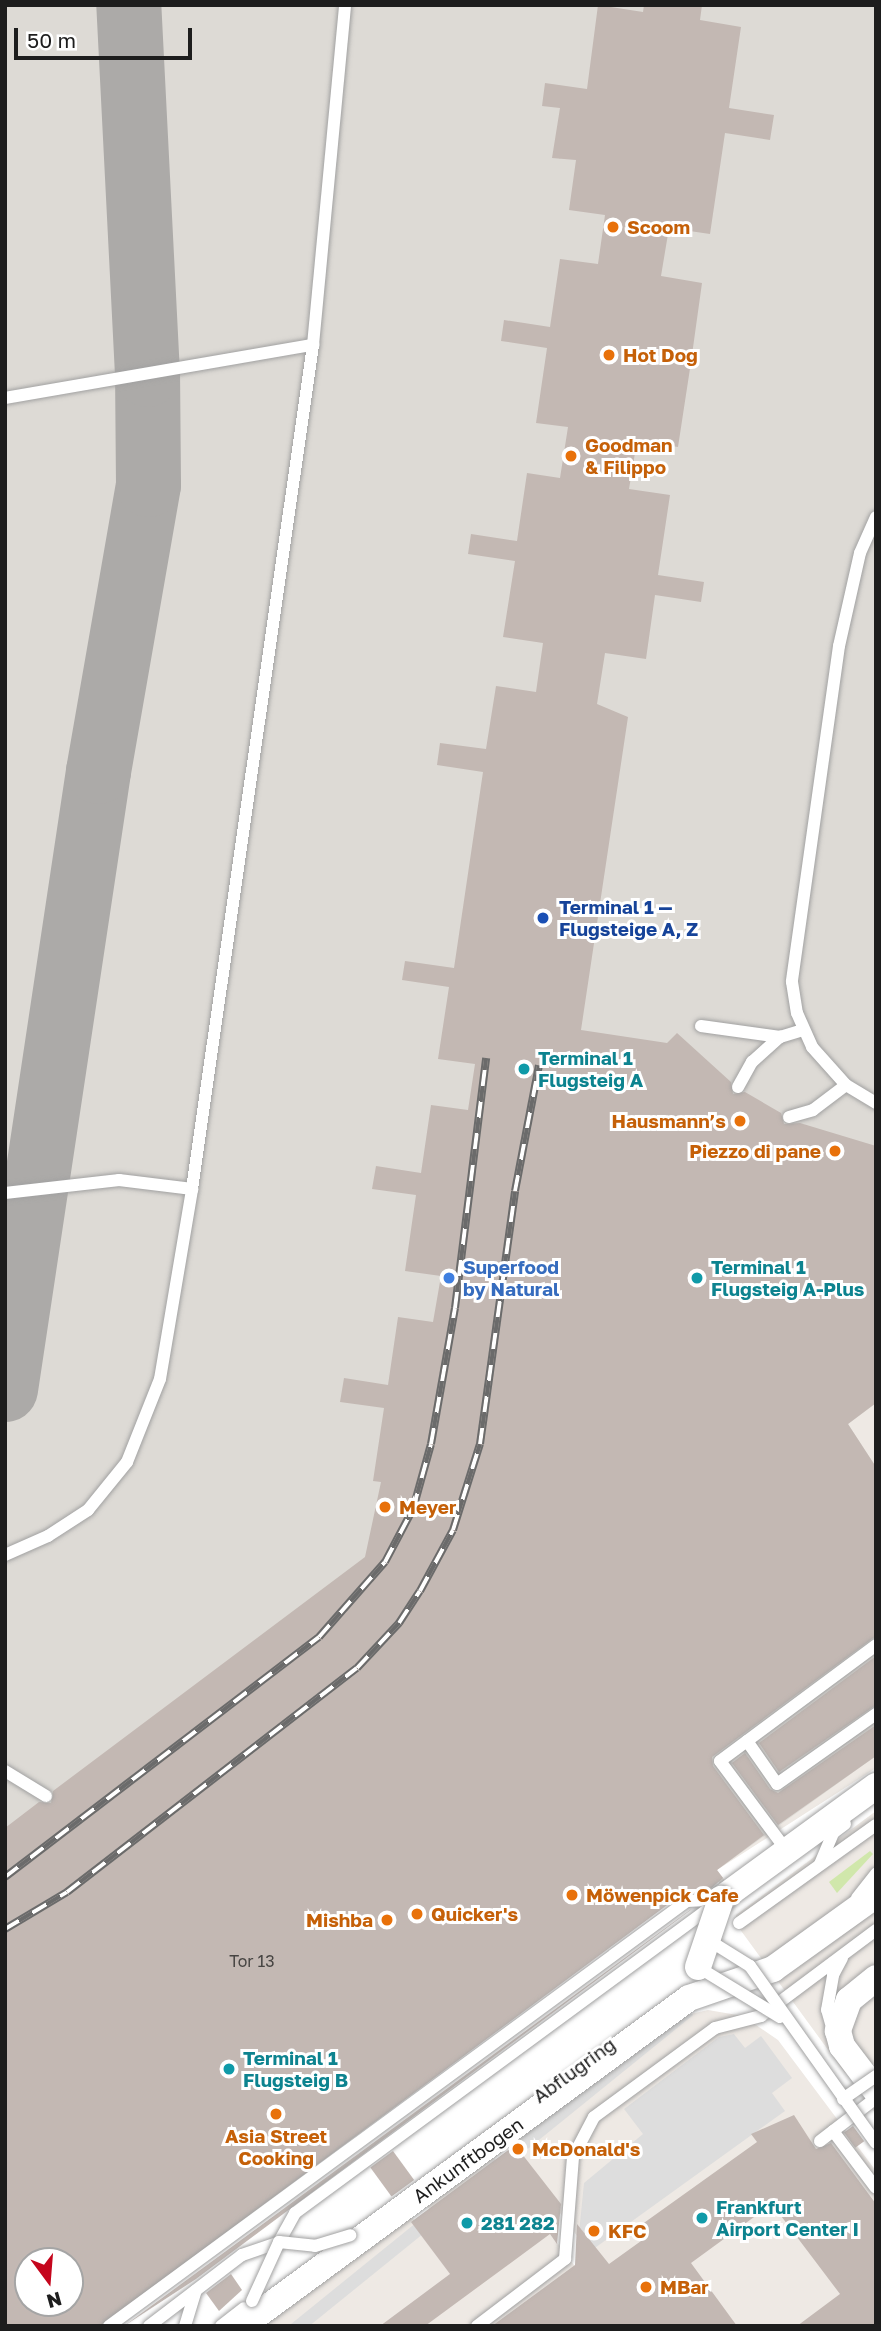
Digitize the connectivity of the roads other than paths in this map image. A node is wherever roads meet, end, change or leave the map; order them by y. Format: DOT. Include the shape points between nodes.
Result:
graph roads {
  1 [pos="345,5"];
  2 [pos="313,345"];
  3 [pos="5,398"];
  4 [pos="876,517"];
  5 [pos="701,1026"];
  6 [pos="803,1030"];
  7 [pos="780,1037"];
  8 [pos="846,1085"];
  9 [pos="738,1087"];
  10 [pos="876,1104"];
  11 [pos="789,1118"];
  12 [pos="192,1189"];
  13 [pos="5,1193"];
  14 [pos="5,1555"];
  15 [pos="876,1645"];
  16 [pos="876,1714"];
  17 [pos="747,1741"];
  18 [pos="5,1771"];
  19 [pos="876,1786"];
  20 [pos="46,1796"];
  21 [pos="876,1801"];
  22 [pos="876,1825"];
  23 [pos="787,1851"];
  24 [pos="820,1865"];
  25 [pos="876,1874"];
  26 [pos="876,1895"];
  27 [pos="721,1899"];
  28 [pos="839,1921"];
  29 [pos="739,1923"];
  30 [pos="876,1930"];
  31 [pos="710,1941"];
  32 [pos="846,1953"];
  33 [pos="698,1967"];
  34 [pos="876,1978"];
  35 [pos="788,2024"];
  36 [pos="842,2046"];
  37 [pos="876,2076"];
  38 [pos="876,2091"];
  39 [pos="876,2098"];
  40 [pos="843,2099"];
  41 [pos="833,2131"];
  42 [pos="820,2141"];
  43 [pos="876,2143"];
  44 [pos="876,2188"];
  45 [pos="350,2235"];
  46 [pos="279,2242"];
  47 [pos="196,2291"];
  48 [pos="109,2326"];
  49 [pos="149,2326"];
  50 [pos="185,2326"];
  51 [pos="221,2326"];
  52 [pos="234,2326"];
  53 [pos="242,2326"];
  54 [pos="477,2326"];
  1 -- 2 [label="lane"];
  2 -- 3 [label="lane"];
  2 -- 12 [label="lane"];
  4 -- 6 [label="lane" via="850,591 796,936 792,982"];
  5 -- 7 [label="lane"];
  6 -- 7 [label="lane"];
  6 -- 8 [label="lane" via="826,1067"];
  7 -- 9 [label="lane" via="752,1062"];
  8 -- 10 [label="lane"];
  8 -- 11 [label="lane" via="813,1110"];
  12 -- 13 [label="lane" via="119,1180"];
  12 -- 14 [label="lane" via="160,1379 127,1462 88,1510 48,1536"];
  15 -- 17 [label="lane"];
  16 -- 17 [label="lane" via="777,1784"];
  17 -- 23 [label="lane" via="722,1758"];
  18 -- 20 [label="lane"];
  19 -- 23 [label="street"];
  21 -- 24 [label="lane" via="833,1833"];
  22 -- 24 [label="lane"];
  23 -- 27 [label="street"];
  24 -- 29 [label="lane"];
  25 -- 28 [label="lane"];
  26 -- 28 [label="street, Ankunftbogen"];
  27 -- 31 [label="street, Abflugring, bridge"];
  27 -- 46 [label="lane" via="295,2213"];
  27 -- 48 [label="lane" via="687,1901"];
  28 -- 53 [label="street, Ankunftbogen" via="773,1969 689,1998"];
  30 -- 32 [label="lane"];
  31 -- 33 [label="street, Abflugring, bridge"];
  31 -- 35 [label="lane, bridge" via="750,1966"];
  32 -- 36 [label="lane" via="833,1975 827,2010"];
  32 -- 54 [label="lane" via="761,2016 715,2028 594,2117 573,2157 565,2259"];
  33 -- 35 [label="lane, bridge"];
  33 -- 45 [label="street, Abflugring" via="667,1999"];
  34 -- 36 [label="street" via="843,2008 838,2031"];
  35 -- 40 [label="lane, bridge"];
  36 -- 38 [label="street"];
  37 -- 40 [label="lane, bridge"];
  39 -- 41 [label="lane"];
  40 -- 43 [label="lane, bridge"];
  41 -- 42 [label="lane"];
  41 -- 44 [label="lane"];
  45 -- 46 [label="lane, bridge" via="315,2246"];
  45 -- 52 [label="street, Abflugring"];
  46 -- 47 [label="lane" via="242,2255"];
  46 -- 51 [label="lane, bridge" via="252,2301"];
  47 -- 49 [label="lane"];
  47 -- 50 [label="lane"];
}
